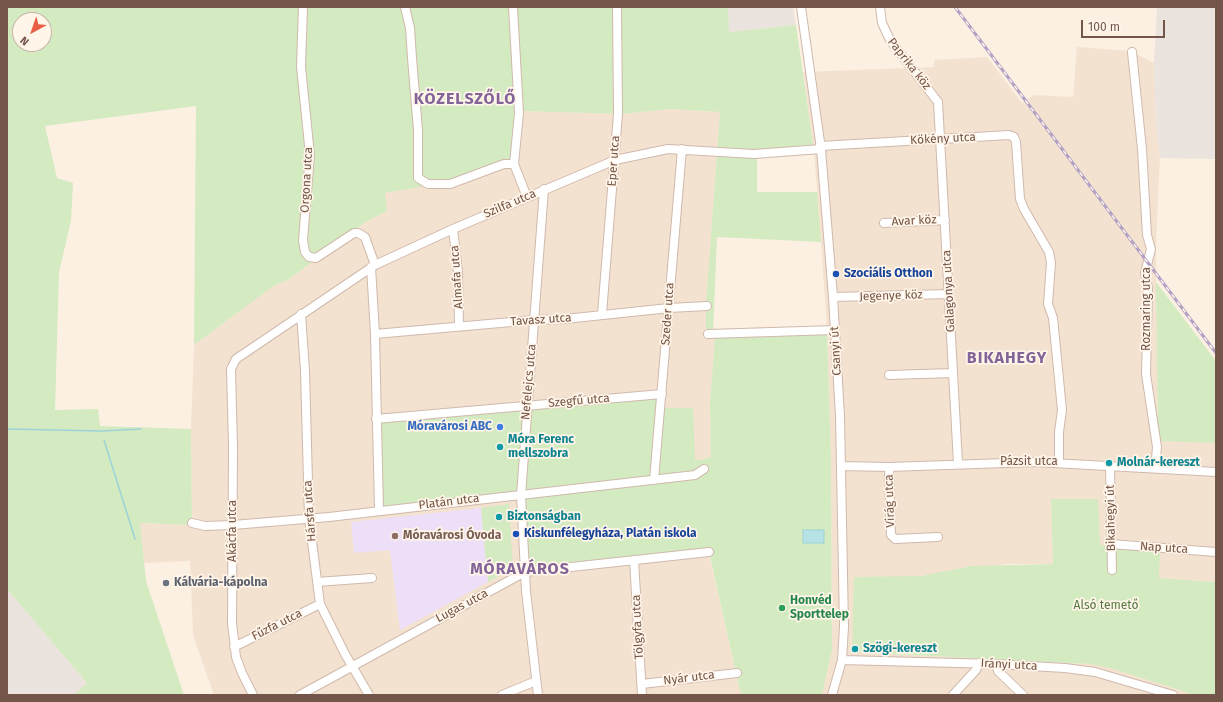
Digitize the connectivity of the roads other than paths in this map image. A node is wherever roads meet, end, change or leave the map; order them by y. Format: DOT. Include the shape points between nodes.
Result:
graph roads {
  1 [pos="303,7"];
  2 [pos="404,7"];
  3 [pos="513,7"];
  4 [pos="617,7"];
  5 [pos="801,7"];
  6 [pos="880,7"];
  7 [pos="1132,52"];
  8 [pos="939,120"];
  9 [pos="940,139"];
  10 [pos="820,147"];
  11 [pos="682,149"];
  12 [pos="615,160"];
  13 [pos="514,164"];
  14 [pos="544,190"];
  15 [pos="527,197"];
  16 [pos="944,220"];
  17 [pos="884,223"];
  18 [pos="453,229"];
  19 [pos="373,266"];
  20 [pos="949,294"];
  21 [pos="833,297"];
  22 [pos="707,306"];
  23 [pos="669,308"];
  24 [pos="301,314"];
  25 [pos="602,314"];
  26 [pos="534,320"];
  27 [pos="459,326"];
  28 [pos="835,330"];
  29 [pos="375,334"];
  30 [pos="708,334"];
  31 [pos="233,363"];
  32 [pos="953,374"];
  33 [pos="889,375"];
  34 [pos="662,394"];
  35 [pos="528,405"];
  36 [pos="376,419"];
  37 [pos="1059,462"];
  38 [pos="958,463"];
  39 [pos="841,466"];
  40 [pos="1110,466"];
  41 [pos="889,467"];
  42 [pos="1149,468"];
  43 [pos="704,469"];
  44 [pos="1216,472"];
  45 [pos="654,480"];
  46 [pos="521,495"];
  47 [pos="379,510"];
  48 [pos="309,518"];
  49 [pos="192,523"];
  50 [pos="233,525"];
  51 [pos="938,537"];
  52 [pos="1111,544"];
  53 [pos="710,552"];
  54 [pos="1216,552"];
  55 [pos="634,560"];
  56 [pos="1112,570"];
  57 [pos="525,572"];
  58 [pos="372,578"];
  59 [pos="317,582"];
  60 [pos="320,604"];
  61 [pos="234,647"];
  62 [pos="842,660"];
  63 [pos="979,663"];
  64 [pos="996,664"];
  65 [pos="352,666"];
  66 [pos="737,673"];
  67 [pos="536,681"];
  68 [pos="642,684"];
  69 [pos="253,695"];
  70 [pos="300,695"];
  71 [pos="369,695"];
  72 [pos="502,695"];
  73 [pos="538,695"];
  74 [pos="642,695"];
  75 [pos="832,695"];
  76 [pos="953,695"];
  77 [pos="1023,695"];
  78 [pos="1173,695"];
  1 -- 19 [label="street, Orgona utca" via="301,68 310,155 305,252 309,257 316,258 354,233 358,233 365,238"];
  2 -- 13 [label="street" via="410,28 418,130 418,178 428,184 450,184 504,164"];
  3 -- 13 [label="street" via="519,113"];
  4 -- 12 [label="street, Eper utca" via="619,97"];
  5 -- 10 [label="street, Csanyi út"];
  6 -- 8 [label="street, Paprika köz" via="882,23 890,40 936,98"];
  7 -- 42 [label="street, Rozmaring utca" via="1142,149 1147,235 1151,249 1145,273 1148,289 1146,374 1157,446 1156,458"];
  8 -- 9 [label="street, Galagonya utca"];
  9 -- 10 [label="street, Kökény utca"];
  9 -- 16 [label="street, Galagonya utca"];
  9 -- 37 [label="street, Kökény utca" via="1008,135 1014,137 1016,142 1018,188 1024,209 1049,252 1051,263 1048,304 1053,318 1062,410"];
  10 -- 11 [label="street, Szilfa utca" via="754,154"];
  10 -- 21 [label="street, Csanyi út"];
  11 -- 12 [label="street, Szilfa utca" via="647,152"];
  11 -- 23 [label="street, Szeder utca"];
  12 -- 14 [label="street, Szilfa utca"];
  12 -- 25 [label="street, Eper utca"];
  13 -- 15 [label="street"];
  14 -- 15 [label="street, Szilfa utca"];
  14 -- 26 [label="street, Nefelejcs utca"];
  15 -- 18 [label="street, Szilfa utca"];
  16 -- 17 [label="street, Avar köz"];
  16 -- 20 [label="street, Galagonya utca"];
  18 -- 19 [label="street, Szilfa utca"];
  18 -- 27 [label="street, Almafa utca" via="458,272"];
  19 -- 24 [label="street, Szilfa utca"];
  19 -- 29 [label="street, Orgona utca"];
  20 -- 21 [label="street, Jegenye köz"];
  20 -- 32 [label="street, Galagonya utca"];
  21 -- 28 [label="street, Csanyi út"];
  22 -- 23 [label="street, Tavasz utca"];
  23 -- 25 [label="street, Tavasz utca"];
  23 -- 34 [label="street, Szeder utca"];
  24 -- 31 [label="street, Szilfa utca"];
  24 -- 48 [label="street, Hársfa utca"];
  25 -- 26 [label="street, Tavasz utca"];
  26 -- 27 [label="street, Tavasz utca"];
  26 -- 35 [label="street, Nefelejcs utca"];
  27 -- 29 [label="street, Tavasz utca"];
  28 -- 30 [label="street"];
  28 -- 39 [label="street, Csanyi út"];
  29 -- 36 [label="street, Orgona utca"];
  31 -- 50 [label="street, Akácfa utca"];
  32 -- 33 [label="street"];
  32 -- 38 [label="street, Galagonya utca"];
  34 -- 35 [label="street, Szegfű utca"];
  34 -- 45 [label="street, Szeder utca"];
  35 -- 36 [label="street, Szegfű utca"];
  35 -- 46 [label="street, Nefelejcs utca"];
  36 -- 47 [label="street, Orgona utca"];
  37 -- 38 [label="street, Pázsit utca"];
  37 -- 40 [label="street, Pázsit utca"];
  38 -- 41 [label="street, Pázsit utca"];
  39 -- 41 [label="street, Pázsit utca"];
  39 -- 62 [label="street, Csanyi út" via="844,627"];
  40 -- 42 [label="street, Pázsit utca"];
  40 -- 52 [label="street, Bikahegyi út"];
  41 -- 51 [label="street, Virág utca" via="892,535 896,539"];
  42 -- 44 [label="street, Pázsit utca"];
  43 -- 45 [label="street, Platán utca" via="695,475"];
  45 -- 46 [label="street, Platán utca"];
  46 -- 47 [label="street, Platán utca"];
  46 -- 57 [label="street, Nefelejcs utca"];
  47 -- 48 [label="street, Platán utca"];
  48 -- 50 [label="street, Platán utca"];
  48 -- 59 [label="street, Hársfa utca"];
  49 -- 50 [label="street, Platán utca" via="205,526"];
  50 -- 61 [label="street, Akácfa utca"];
  52 -- 54 [label="street, Nap utca"];
  52 -- 56 [label="street, Bikahegyi út"];
  53 -- 55 [label="street, Lugas utca"];
  55 -- 57 [label="street, Lugas utca"];
  55 -- 68 [label="street, Tölgyfa utca"];
  57 -- 65 [label="street, Lugas utca"];
  57 -- 67 [label="street, Nefelejcs utca"];
  58 -- 59 [label="street"];
  59 -- 60 [label="street, Hársfa utca"];
  60 -- 61 [label="street, Fűzfa utca"];
  60 -- 65 [label="street, Hársfa utca"];
  61 -- 69 [label="street, Akácfa utca" via="240,669"];
  62 -- 63 [label="street, Irányi utca"];
  62 -- 75 [label="street, Csanyi út"];
  63 -- 64 [label="street, Irányi utca"];
  63 -- 76 [label="street" via="976,670"];
  64 -- 77 [label="street" via="998,671"];
  64 -- 78 [label="street, Irányi utca" via="1095,672"];
  65 -- 70 [label="street, Lugas utca"];
  65 -- 71 [label="street, Hársfa utca"];
  66 -- 68 [label="street, Nyár utca"];
  67 -- 72 [label="street"];
  67 -- 73 [label="street, Nefelejcs utca"];
  68 -- 74 [label="street, Tölgyfa utca"];
}
